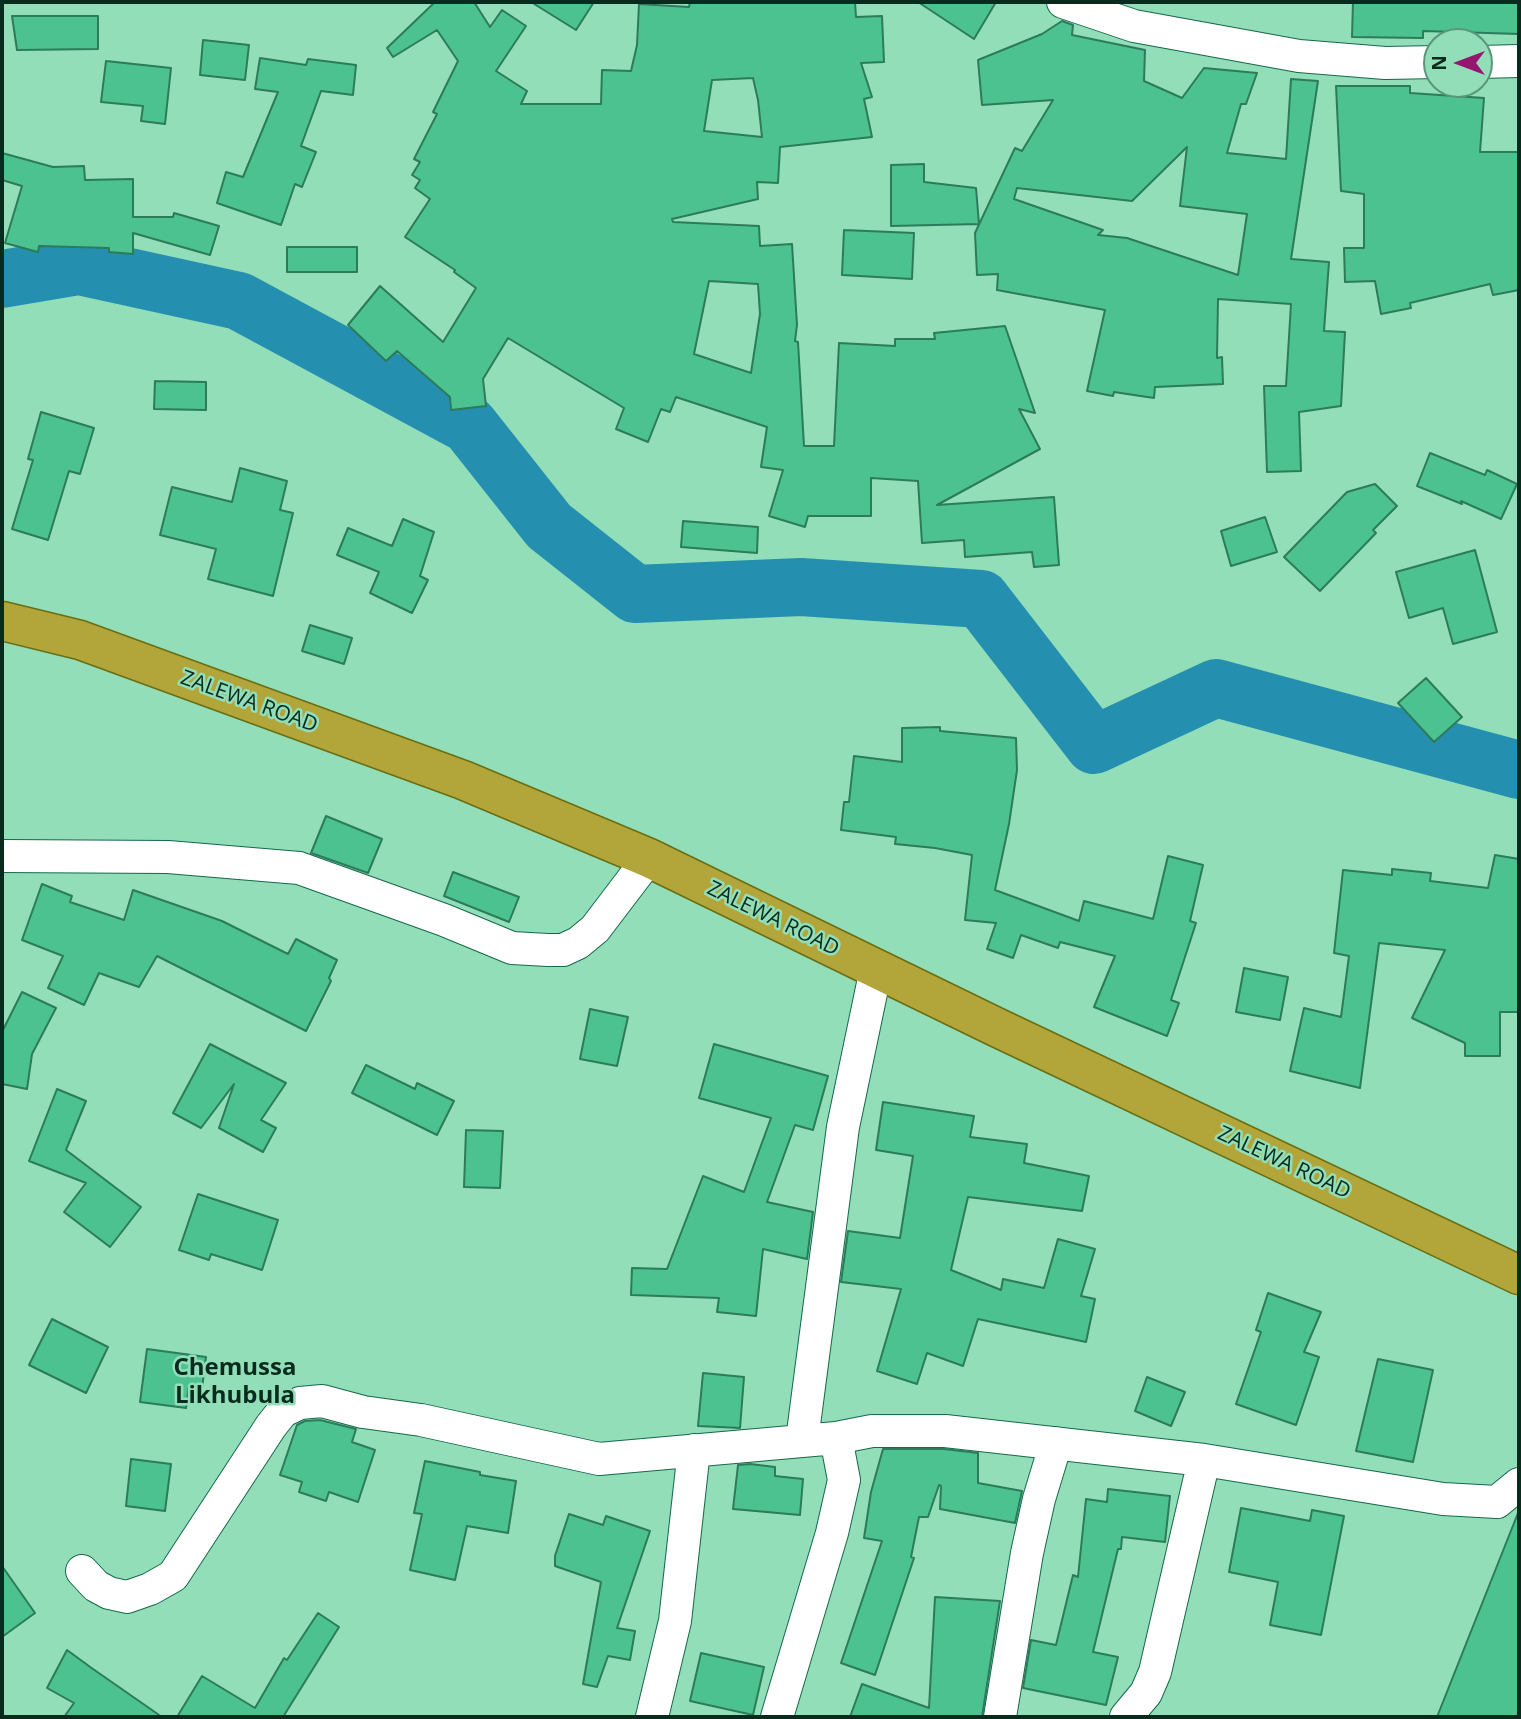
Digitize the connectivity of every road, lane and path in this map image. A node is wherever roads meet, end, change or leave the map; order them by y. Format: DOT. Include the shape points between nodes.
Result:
graph roads {
  1 [pos="1063,2"];
  2 [pos="1519,61"];
  3 [pos="1423,62"];
  4 [pos="1493,62"];
  5 [pos="2,621"];
  6 [pos="2,856"];
  7 [pos="649,858"];
  8 [pos="876,969"];
  9 [pos="1519,1275"];
  10 [pos="836,1438"];
  11 [pos="802,1440"];
  12 [pos="1056,1443"];
  13 [pos="695,1450"];
  14 [pos="1204,1460"];
  15 [pos="1519,1484"];
  16 [pos="82,1571"];
  17 [pos="652,1717"];
  18 [pos="776,1717"];
  19 [pos="1000,1717"];
  20 [pos="1126,1717"];
  1 -- 3 [label="street" via="1133,26 1299,56"];
  2 -- 4 [label="street"];
  5 -- 7 [label="highway, ZALEWA ROAD" via="80,640 463,780"];
  6 -- 7 [label="street" via="168,857 299,868 512,947 548,950 563,950 595,929"];
  7 -- 8 [label="highway, ZALEWA ROAD"];
  8 -- 9 [label="highway, ZALEWA ROAD"];
  8 -- 11 [label="street" via="843,1127"];
  10 -- 11 [label="street"];
  10 -- 12 [label="street" via="872,1431 945,1431"];
  10 -- 18 [label="street" via="844,1480"];
  11 -- 13 [label="street"];
  12 -- 14 [label="street"];
  12 -- 19 [label="street" via="1027,1553"];
  13 -- 16 [label="street" via="599,1459 322,1401 300,1403 283,1411 271,1426 173,1576 127,1597 96,1586"];
  13 -- 17 [label="street" via="675,1621"];
  14 -- 15 [label="street" via="1443,1499 1497,1502"];
  14 -- 20 [label="street" via="1154,1672 1146,1693"];
}
